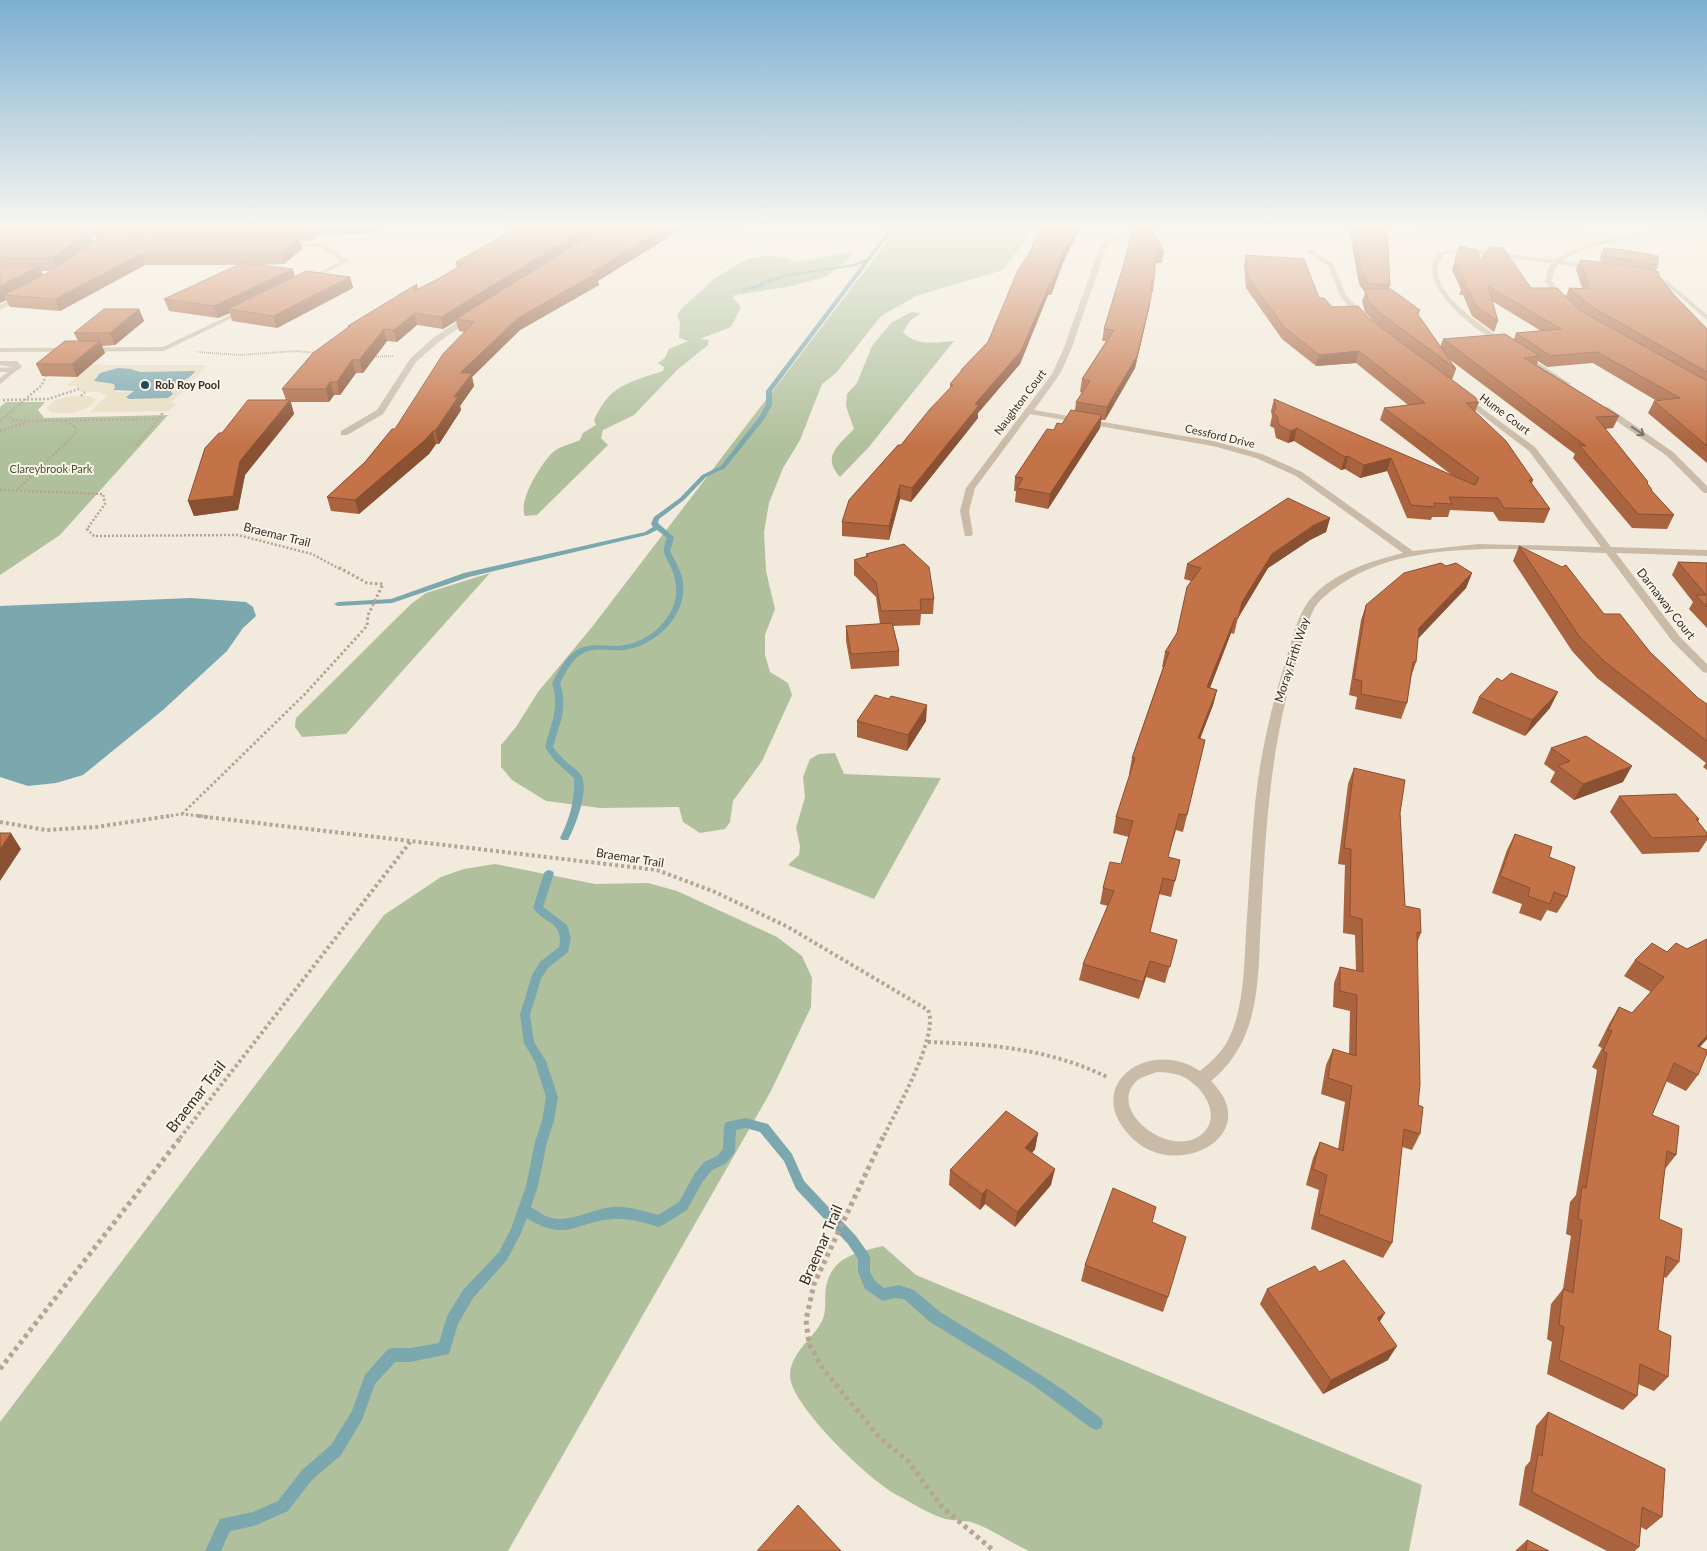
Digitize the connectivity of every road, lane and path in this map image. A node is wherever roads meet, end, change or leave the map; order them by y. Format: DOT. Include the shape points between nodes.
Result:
graph roads {
  1 [pos="18,298"];
  2 [pos="1085,298"];
  3 [pos="1345,298"];
  4 [pos="1447,298"];
  5 [pos="1559,298"];
  6 [pos="1685,298"];
  7 [pos="1564,304"];
  8 [pos="250,307"];
  9 [pos="0,308"];
  10 [pos="474,315"];
  11 [pos="1707,318"];
  12 [pos="1366,322"];
  13 [pos="164,349"];
  14 [pos="0,350"];
  15 [pos="320,354"];
  16 [pos="419,355"];
  17 [pos="366,357"];
  18 [pos="0,363"];
  19 [pos="0,370"];
  20 [pos="14,370"];
  21 [pos="46,376"];
  22 [pos="0,382"];
  23 [pos="1571,387"];
  24 [pos="79,389"];
  25 [pos="1454,390"];
  26 [pos="85,392"];
  27 [pos="81,396"];
  28 [pos="25,399"];
  29 [pos="3,400"];
  30 [pos="1595,403"];
  31 [pos="163,411"];
  32 [pos="1027,411"];
  33 [pos="6,415"];
  34 [pos="160,419"];
  35 [pos="0,421"];
  36 [pos="40,421"];
  37 [pos="56,421"];
  38 [pos="0,431"];
  39 [pos="344,434"];
  40 [pos="59,444"];
  41 [pos="65,444"];
  42 [pos="136,445"];
  43 [pos="0,490"];
  44 [pos="17,490"];
  45 [pos="1707,491"];
  46 [pos="968,534"];
  47 [pos="1609,550"];
  48 [pos="1707,553"];
  49 [pos="1411,554"];
  50 [pos="1707,670"];
  51 [pos="182,814"];
  52 [pos="0,822"];
  53 [pos="412,841"];
  54 [pos="928,1042"];
  55 [pos="1201,1080"];
  56 [pos="1123,1086"];
  57 [pos="0,1369"];
  58 [pos="994,1551"];
  1 -- 9 [label="street"];
  2 -- 32 [label="street, Naughton Court" via="1056,374"];
  3 -- 12 [label="street"];
  4 -- 23 [label="lane" via="1490,334"];
  5 -- 7 [label="street"];
  6 -- 11 [label="lane"];
  8 -- 13 [label="street"];
  10 -- 16 [label="street"];
  13 -- 14 [label="street"];
  13 -- 15 [label="path" via="240,355 296,351"];
  16 -- 17 [label="path"];
  16 -- 39 [label="street" via="380,412"];
  18 -- 20 [label="street" via="17,364"];
  19 -- 20 [label="street"];
  20 -- 22 [label="lane"];
  21 -- 28 [label="path" via="42,385"];
  24 -- 28 [label="path" via="48,399"];
  25 -- 47 [label="street, Hume Court" via="1532,449"];
  26 -- 27 [label="path"];
  28 -- 29 [label="path"];
  28 -- 33 [label="path"];
  30 -- 45 [label="lane, one-way" via="1670,454"];
  31 -- 34 [label="path"];
  32 -- 46 [label="street, Naughton Court" via="970,488 963,516"];
  32 -- 49 [label="street, Cessford Drive" via="1213,444 1259,456 1299,474"];
  33 -- 35 [label="path"];
  33 -- 36 [label="path" via="13,420"];
  34 -- 37 [label="path"];
  34 -- 42 [label="path"];
  36 -- 37 [label="path"];
  36 -- 38 [label="path"];
  37 -- 41 [label="path" via="76,427 75,434"];
  40 -- 41 [label="path"];
  41 -- 44 [label="path"];
  43 -- 44 [label="path, Braemar Trail"];
  44 -- 51 [label="path, Braemar Trail" via="103,494 104,504 87,529 94,536 238,535 312,554 367,583 383,584 368,615 367,626 305,694"];
  47 -- 48 [label="street, Moray Firth Way"];
  47 -- 49 [label="street, Moray Firth Way" via="1463,547"];
  47 -- 50 [label="street, Darnaway Court" via="1676,639"];
  49 -- 55 [label="street, Moray Firth Way" via="1365,568 1340,580 1319,596 1305,616 1278,704 1263,789 1250,984 1244,1020 1224,1059"];
  51 -- 52 [label="path, Braemar Trail" via="96,827 46,830"];
  51 -- 53 [label="path, Braemar Trail"];
  53 -- 54 [label="path, Braemar Trail" via="657,870 715,892 796,932 925,1006 931,1012"];
  53 -- 57 [label="path, Braemar Trail"];
  54 -- 56 [label="path" via="1033,1050 1090,1068"];
  54 -- 58 [label="path, Braemar Trail" via="814,1284 806,1320 809,1344 823,1369 868,1425 907,1460 942,1508"];
  55 -- 56 [label="street" via="1188,1071 1156,1065 1142,1068"];
  55 -- 56 [label="street" via="1216,1098 1220,1119 1216,1132 1206,1142 1184,1148 1159,1146 1130,1126 1120,1099"];
}
